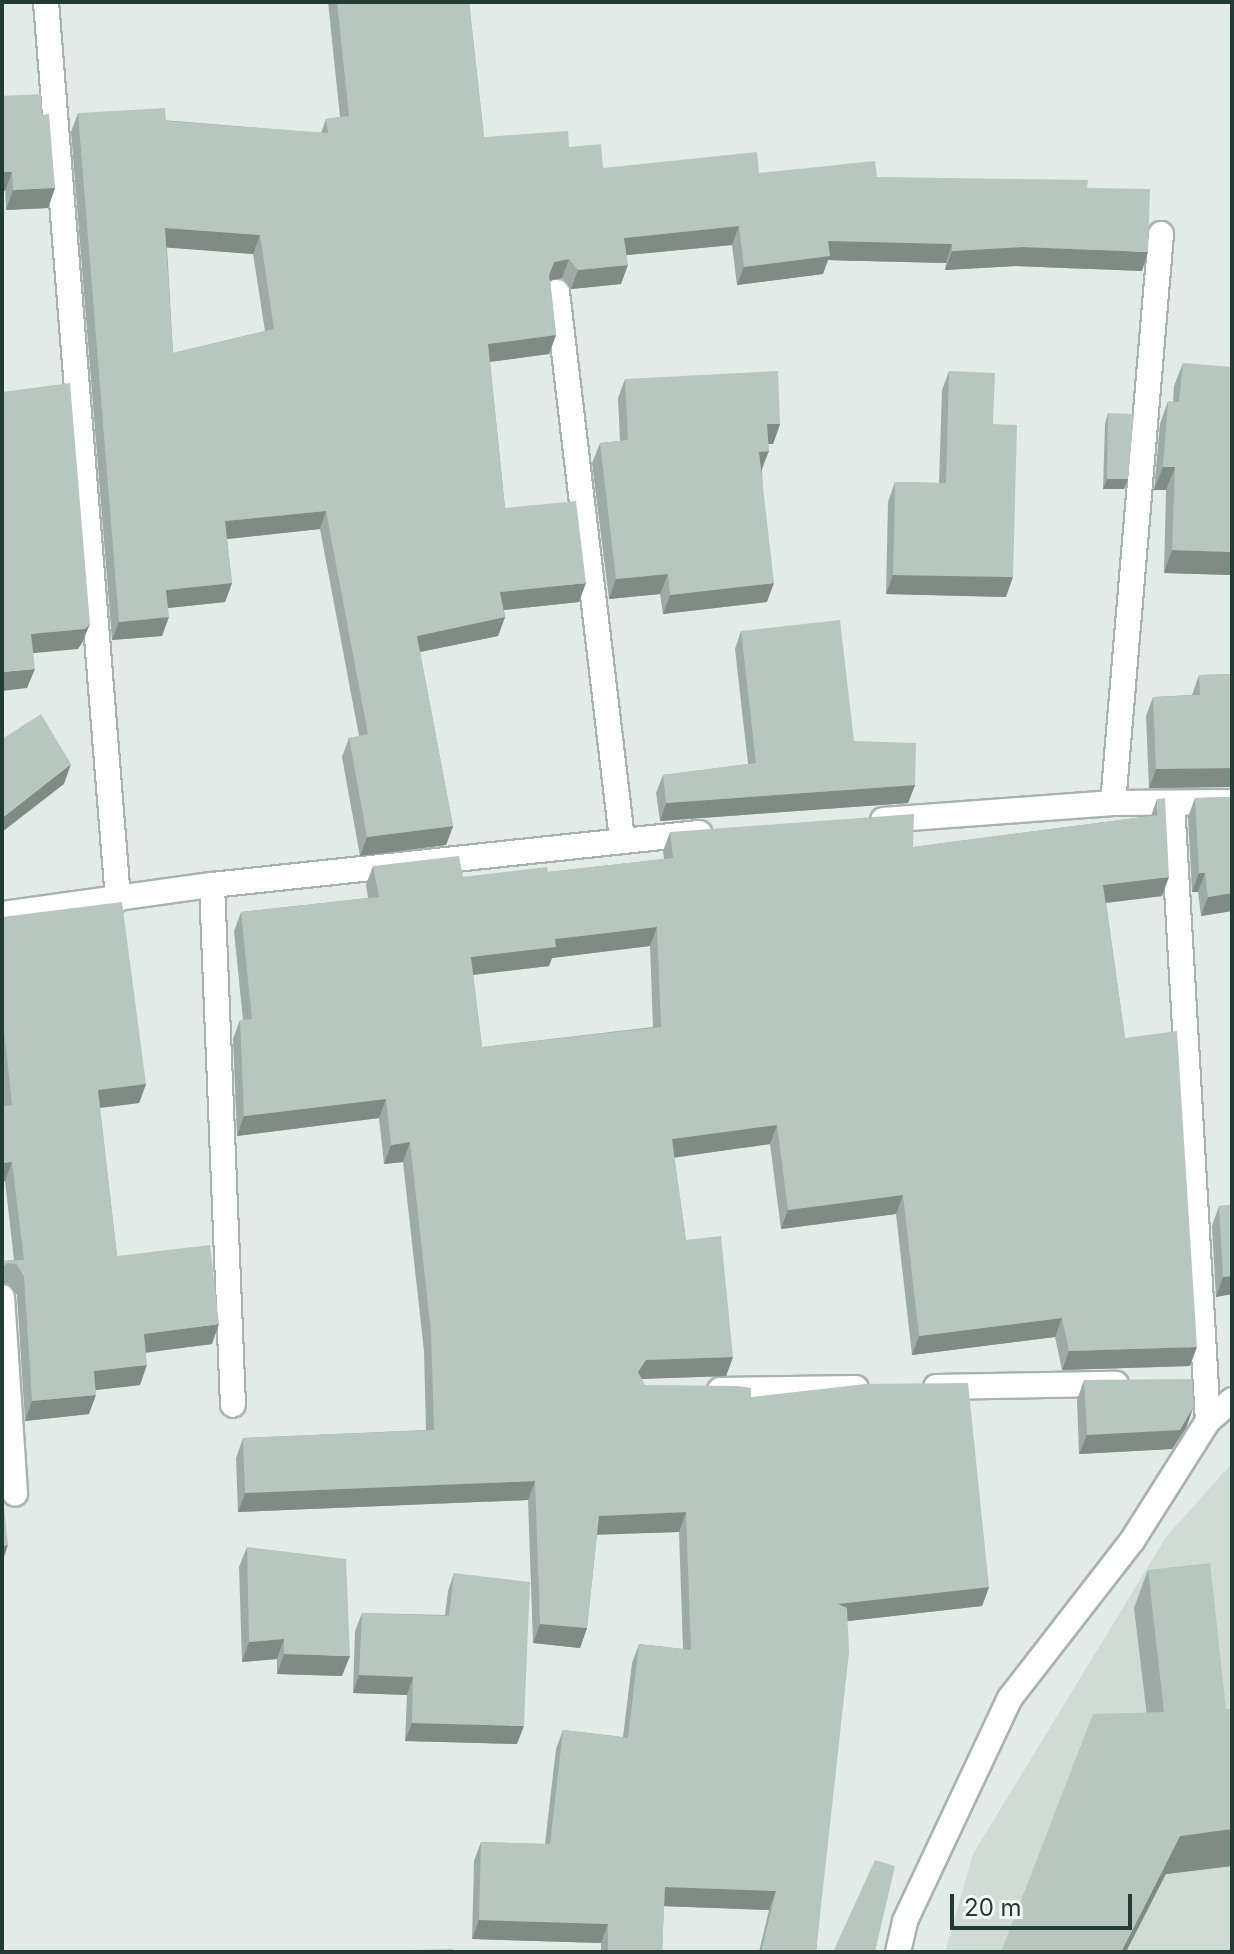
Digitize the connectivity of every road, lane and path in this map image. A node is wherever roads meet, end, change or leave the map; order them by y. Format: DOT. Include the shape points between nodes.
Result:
graph roads {
  1 [pos="46,2"];
  2 [pos="1161,234"];
  3 [pos="557,292"];
  4 [pos="1232,802"];
  5 [pos="1113,803"];
  6 [pos="1172,803"];
  7 [pos="859,822"];
  8 [pos="717,832"];
  9 [pos="622,839"];
  10 [pos="212,885"];
  11 [pos="118,899"];
  12 [pos="2,914"];
  13 [pos="2,1297"];
  14 [pos="1174,1383"];
  15 [pos="1206,1383"];
  16 [pos="1142,1384"];
  17 [pos="918,1387"];
  18 [pos="886,1388"];
  19 [pos="694,1391"];
  20 [pos="1232,1400"];
  21 [pos="233,1405"];
  22 [pos="1208,1421"];
  23 [pos="15,1494"];
  24 [pos="898,1952"];
  1 -- 11 [label="street"];
  2 -- 5 [label="street"];
  3 -- 9 [label="street"];
  4 -- 6 [label="street"];
  5 -- 6 [label="street"];
  5 -- 7 [label="street"];
  6 -- 15 [label="street"];
  8 -- 9 [label="street"];
  9 -- 10 [label="street"];
  10 -- 11 [label="street"];
  10 -- 21 [label="street"];
  11 -- 12 [label="street"];
  13 -- 23 [label="street"];
  14 -- 15 [label="street"];
  15 -- 22 [label="street"];
  16 -- 17 [label="street"];
  18 -- 19 [label="street"];
  20 -- 22 [label="street"];
  22 -- 24 [label="street" via="1132,1541 1010,1698 905,1921"];
}
